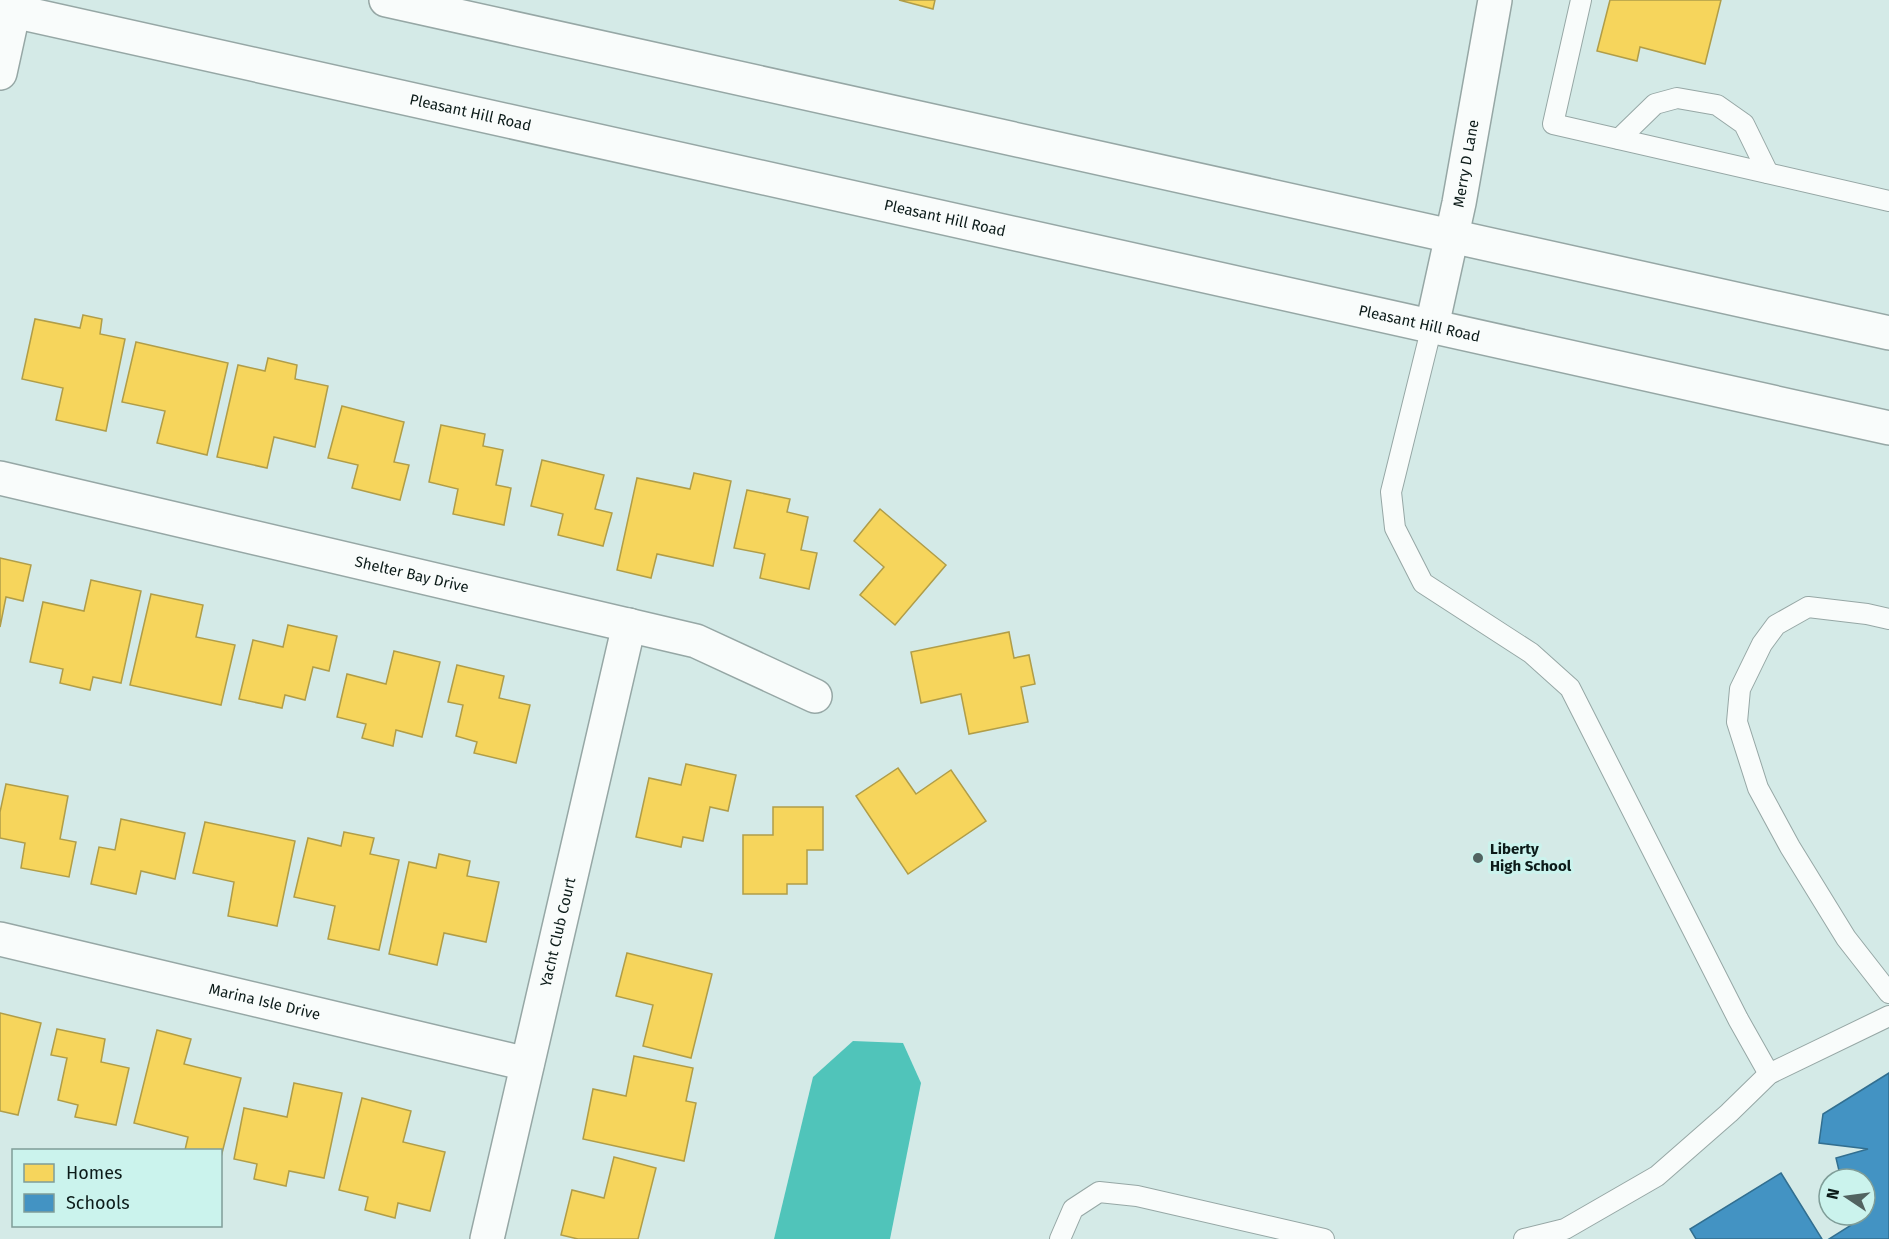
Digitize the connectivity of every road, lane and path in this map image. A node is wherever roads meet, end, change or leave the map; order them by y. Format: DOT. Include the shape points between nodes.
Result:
graph roads {
  1 [pos="386,0"];
  2 [pos="1495,0"];
  3 [pos="1581,0"];
  4 [pos="10,7"];
  5 [pos="0,73"];
  6 [pos="1619,139"];
  7 [pos="1768,173"];
  8 [pos="1889,201"];
  9 [pos="1451,236"];
  10 [pos="1432,326"];
  11 [pos="1889,333"];
  12 [pos="1889,428"];
  13 [pos="0,478"];
  14 [pos="1889,619"];
  15 [pos="629,625"];
  16 [pos="815,696"];
  17 [pos="0,939"];
  18 [pos="1889,993"];
  19 [pos="1889,1016"];
  20 [pos="527,1064"];
  21 [pos="1769,1074"];
  22 [pos="487,1239"];
  23 [pos="1060,1239"];
  24 [pos="1324,1239"];
  25 [pos="1524,1239"];
  1 -- 9 [label="main road"];
  2 -- 9 [label="main road, Merry D Lane"];
  3 -- 6 [label="lane" via="1553,124"];
  4 -- 5 [label="main road"];
  4 -- 10 [label="main road, Pleasant Hill Road"];
  6 -- 7 [label="lane"];
  6 -- 7 [label="lane" via="1655,104 1677,98 1716,105 1744,124"];
  7 -- 8 [label="lane"];
  9 -- 10 [label="main road, Merry D Lane"];
  9 -- 11 [label="main road"];
  10 -- 12 [label="main road, Pleasant Hill Road"];
  10 -- 21 [label="lane" via="1391,492 1395,528 1423,583 1532,653 1570,688"];
  13 -- 15 [label="main road, Shelter Bay Drive"];
  14 -- 18 [label="lane" via="1808,607 1776,625 1740,689 1737,722 1758,788 1790,847 1846,938"];
  15 -- 16 [label="main road, Shelter Bay Drive" via="696,641"];
  15 -- 20 [label="main road, Yacht Club Court"];
  17 -- 20 [label="main road, Marina Isle Drive"];
  19 -- 21 [label="lane"];
  20 -- 22 [label="main road, Yacht Club Court"];
  21 -- 25 [label="lane" via="1657,1176 1565,1229"];
  23 -- 24 [label="lane" via="1073,1209 1099,1192 1137,1196"];
}
